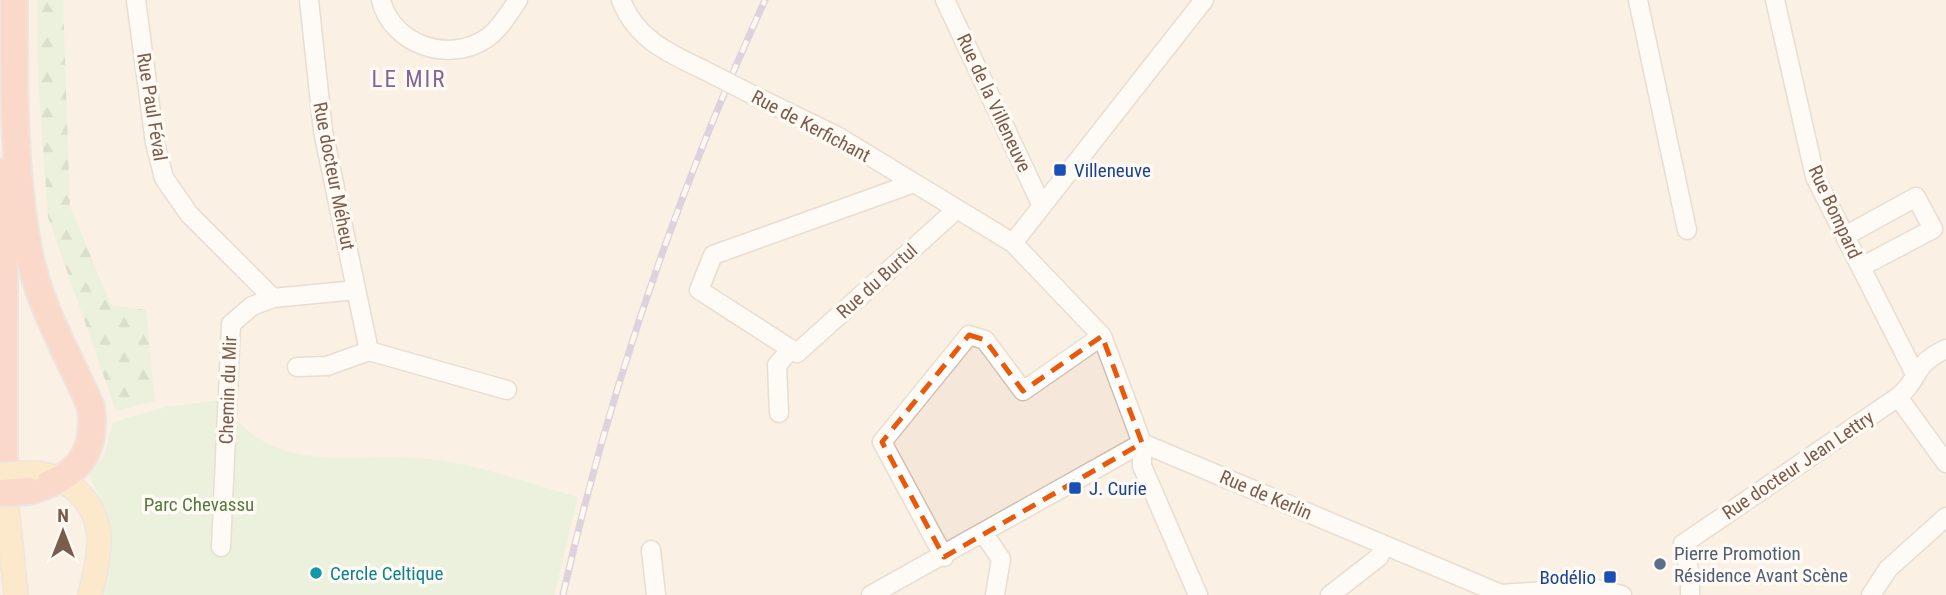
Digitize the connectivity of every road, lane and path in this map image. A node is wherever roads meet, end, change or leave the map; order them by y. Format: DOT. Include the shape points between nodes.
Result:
graph roads {
  1 [pos="1,0"];
  2 [pos="14,0"];
  3 [pos="136,0"];
  4 [pos="309,0"];
  5 [pos="381,0"];
  6 [pos="518,0"];
  7 [pos="621,0"];
  8 [pos="946,0"];
  9 [pos="1204,0"];
  10 [pos="1638,0"];
  11 [pos="1775,0"];
  12 [pos="914,183"];
  13 [pos="1042,206"];
  14 [pos="957,209"];
  15 [pos="1687,230"];
  16 [pos="1845,236"];
  17 [pos="1013,243"];
  18 [pos="1861,267"];
  19 [pos="356,289"];
  20 [pos="274,298"];
  21 [pos="1102,336"];
  22 [pos="1946,349"];
  23 [pos="369,351"];
  24 [pos="794,351"];
  25 [pos="297,367"];
  26 [pos="1914,372"];
  27 [pos="507,390"];
  28 [pos="1898,397"];
  29 [pos="779,413"];
  30 [pos="0,425"];
  31 [pos="1142,443"];
  32 [pos="1946,463"];
  33 [pos="62,479"];
  34 [pos="12,482"];
  35 [pos="1946,517"];
  36 [pos="984,534"];
  37 [pos="1384,545"];
  38 [pos="221,548"];
  39 [pos="651,550"];
  40 [pos="944,557"];
  41 [pos="1484,591"];
  42 [pos="16,595"];
  43 [pos="90,595"];
  44 [pos="656,595"];
  45 [pos="871,595"];
  46 [pos="995,595"];
  47 [pos="1198,595"];
  48 [pos="1330,595"];
  49 [pos="1622,595"];
  50 [pos="1690,595"];
  51 [pos="1871,595"];
  1 -- 34 [label="highway"];
  2 -- 33 [label="highway" via="15,139 30,256 93,422 86,453 76,470"];
  3 -- 20 [label="street, Rue Paul Féval" via="164,178 189,214"];
  4 -- 19 [label="street, Rue docteur Méheut" via="323,131"];
  5 -- 6 [label="street" via="388,19 411,41 442,50 485,40"];
  7 -- 12 [label="street, Rue de Kerfichant, bridge" via="640,32 657,48 837,136"];
  8 -- 13 [label="street, Rue de la Villeneuve"];
  9 -- 13 [label="street"];
  10 -- 15 [label="street"];
  11 -- 16 [label="street, Rue Bompard" via="1815,177"];
  12 -- 14 [label="street, Rue de Kerfichant"];
  12 -- 24 [label="street" via="713,255 699,290"];
  13 -- 17 [label="street"];
  14 -- 17 [label="street, Rue de Kerfichant"];
  14 -- 24 [label="street, Rue du Burtul"];
  16 -- 18 [label="street, Rue Bompard"];
  16 -- 18 [label="street" via="1916,197 1933,229"];
  17 -- 21 [label="street"];
  18 -- 26 [label="street, Rue Bompard"];
  19 -- 20 [label="street, Chemin du Mir"];
  19 -- 23 [label="street, Rue docteur Méheut"];
  20 -- 38 [label="street, Chemin du Mir" via="252,306 231,324"];
  21 -- 31 [label="street"];
  21 -- 40 [label="street" via="1023,391 985,340 969,335 882,442"];
  22 -- 26 [label="street, Rue docteur Jean Lettry" via="1927,358"];
  23 -- 25 [label="street" via="327,366"];
  23 -- 27 [label="street"];
  24 -- 29 [label="street" via="777,365"];
  26 -- 28 [label="street, Rue docteur Jean Lettry" via="1908,389"];
  28 -- 32 [label="street"];
  28 -- 50 [label="street, Rue docteur Jean Lettry" via="1683,544"];
  30 -- 34 [label="highway"];
  31 -- 36 [label="street"];
  31 -- 37 [label="street, Rue de Kerlin"];
  31 -- 47 [label="street" via="1142,466"];
  33 -- 34 [label="highway"];
  33 -- 43 [label="main road" via="81,495 99,528"];
  34 -- 42 [label="main road"];
  35 -- 51 [label="street" via="1888,569"];
  36 -- 40 [label="street"];
  36 -- 46 [label="street" via="1001,559"];
  37 -- 41 [label="street, Rue de Kerlin"];
  37 -- 48 [label="street" via="1379,557"];
  39 -- 44 [label="street"];
  40 -- 45 [label="street"];
  41 -- 49 [label="street, Rue de Kerlin" via="1501,594 1592,587"];
}
